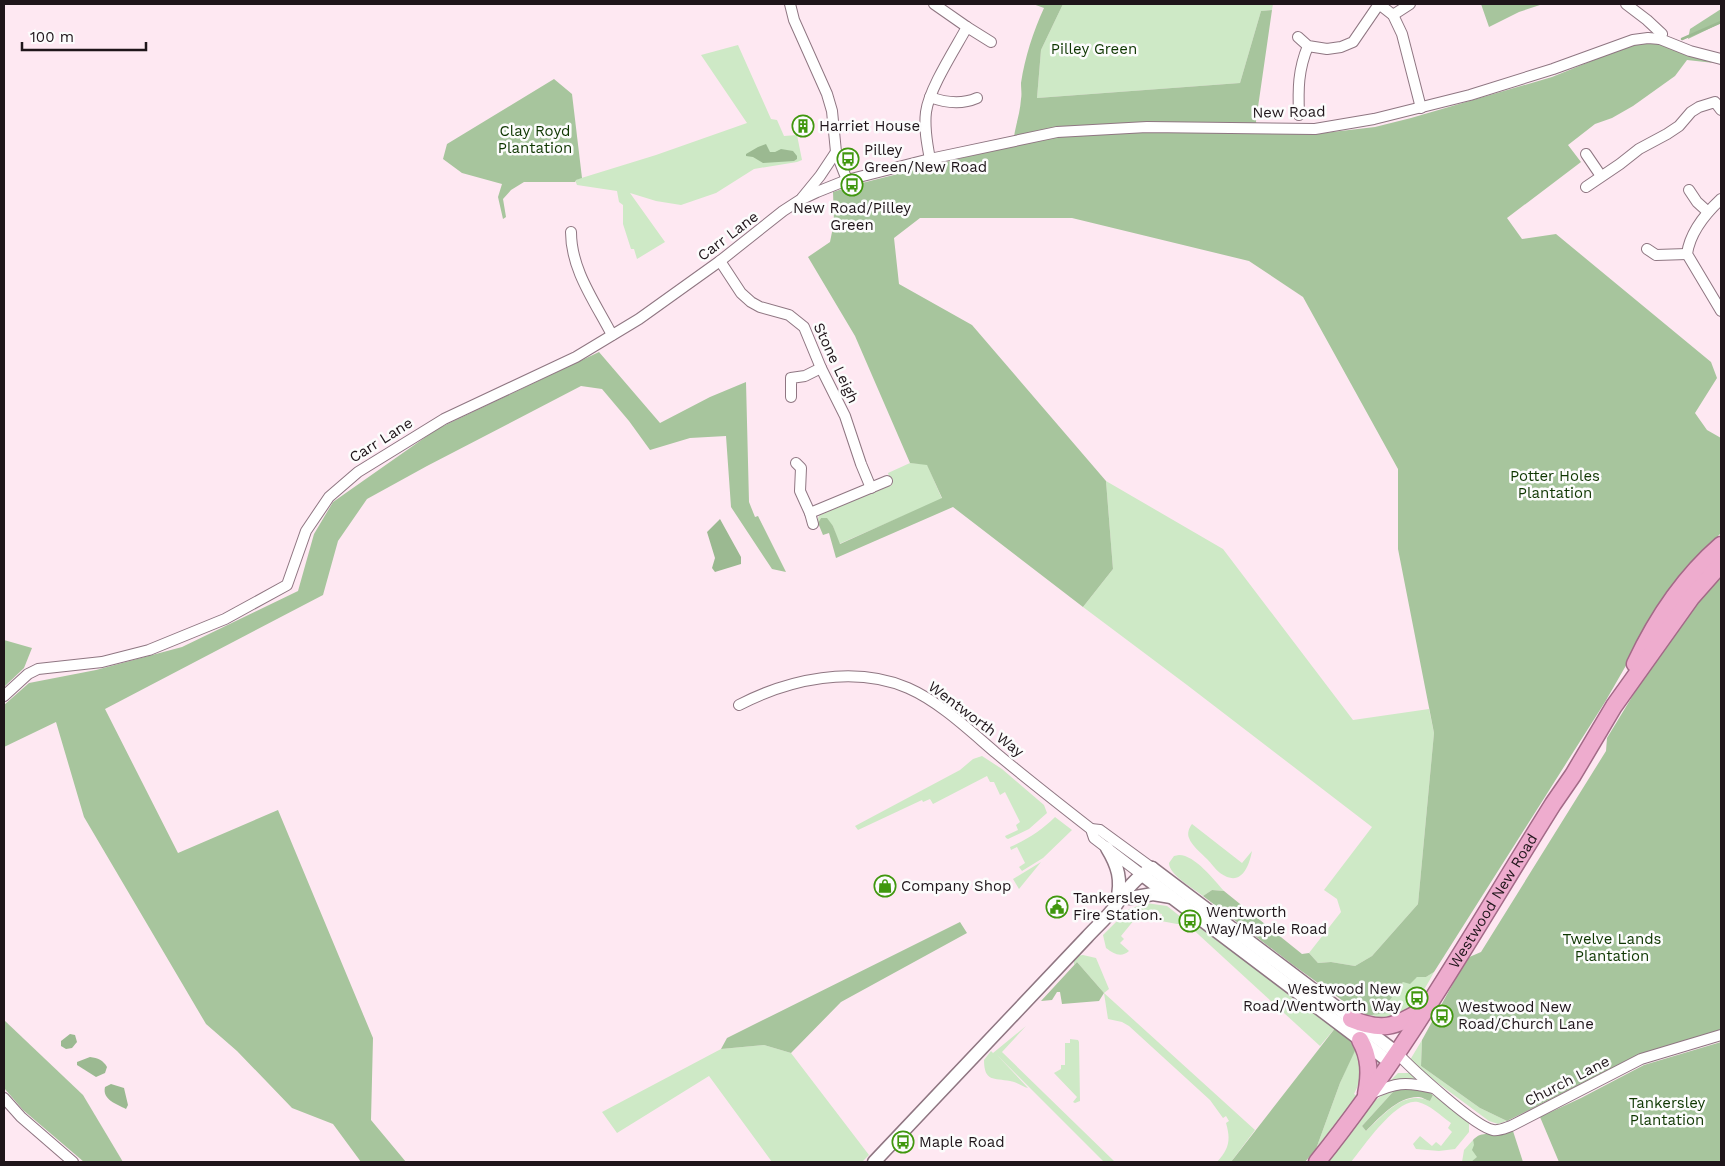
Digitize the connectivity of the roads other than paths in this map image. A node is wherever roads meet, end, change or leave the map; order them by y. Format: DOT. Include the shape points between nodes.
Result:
graph roads {
  1 [pos="790,4"];
  2 [pos="934,4"];
  3 [pos="1379,4"];
  4 [pos="1410,4"];
  5 [pos="1626,4"];
  6 [pos="1393,15"];
  7 [pos="966,27"];
  8 [pos="1298,37"];
  9 [pos="1660,39"];
  10 [pos="991,42"];
  11 [pos="1308,46"];
  12 [pos="1721,59"];
  13 [pos="930,98"];
  14 [pos="976,98"];
  15 [pos="1421,108"];
  16 [pos="1721,110"];
  17 [pos="1299,115"];
  18 [pos="836,152"];
  19 [pos="1586,154"];
  20 [pos="930,159"];
  21 [pos="1601,176"];
  22 [pos="847,180"];
  23 [pos="1586,187"];
  24 [pos="1689,190"];
  25 [pos="1721,199"];
  26 [pos="800,200"];
  27 [pos="1708,212"];
  28 [pos="571,232"];
  29 [pos="1648,249"];
  30 [pos="1687,254"];
  31 [pos="720,262"];
  32 [pos="1721,311"];
  33 [pos="612,335"];
  34 [pos="821,368"];
  35 [pos="792,397"];
  36 [pos="796,463"];
  37 [pos="887,481"];
  38 [pos="871,488"];
  39 [pos="810,513"];
  40 [pos="813,524"];
  41 [pos="1721,545"];
  42 [pos="1721,564"];
  43 [pos="4,696"];
  44 [pos="739,705"];
  45 [pos="1614,706"];
  46 [pos="1090,829"];
  47 [pos="1107,848"];
  48 [pos="1147,874"];
  49 [pos="1130,898"];
  50 [pos="1174,898"];
  51 [pos="1116,905"];
  52 [pos="1426,1008"];
  53 [pos="1351,1019"];
  54 [pos="1721,1034"];
  55 [pos="1360,1040"];
  56 [pos="1394,1058"];
  57 [pos="1436,1089"];
  58 [pos="1367,1096"];
  59 [pos="4,1098"];
  60 [pos="73,1162"];
  61 [pos="874,1162"];
  62 [pos="1317,1162"];
  1 -- 18 [label="street" via="827,94"];
  2 -- 7 [label="street"];
  3 -- 6 [label="street"];
  3 -- 11 [label="street" via="1353,42 1341,47"];
  4 -- 6 [label="street"];
  5 -- 9 [label="street" via="1662,34"];
  6 -- 15 [label="street" via="1402,34"];
  7 -- 10 [label="street"];
  7 -- 13 [label="street"];
  8 -- 11 [label="street"];
  9 -- 12 [label="street, New Road"];
  9 -- 15 [label="street, New Road" via="1633,40 1553,69"];
  11 -- 17 [label="street" via="1298,86"];
  13 -- 14 [label="street" via="955,103"];
  13 -- 20 [label="street" via="925,129"];
  15 -- 20 [label="street, New Road" via="1315,128 1148,127 1057,132"];
  16 -- 21 [label="street" via="1715,102 1699,107 1673,130"];
  18 -- 22 [label="street"];
  18 -- 26 [label="street, Carr Lane"];
  19 -- 21 [label="street"];
  20 -- 22 [label="street, New Road"];
  21 -- 23 [label="street"];
  22 -- 26 [label="street, Carr Lane"];
  24 -- 27 [label="street"];
  25 -- 27 [label="street"];
  26 -- 31 [label="street, Carr Lane"];
  27 -- 30 [label="street" via="1694,232"];
  28 -- 33 [label="street" via="571,246 579,274"];
  29 -- 30 [label="street" via="1656,255"];
  30 -- 32 [label="street"];
  31 -- 33 [label="street, Carr Lane"];
  31 -- 34 [label="street, Stone Leigh" via="751,302 789,315 804,327"];
  33 -- 43 [label="street, Carr Lane" via="576,357 444,419 358,472 329,497 306,531 287,585 225,619 149,650 102,662 38,669"];
  34 -- 35 [label="street" via="805,376 791,378"];
  34 -- 38 [label="street, Stone Leigh" via="845,416"];
  36 -- 39 [label="street" via="801,468 800,491"];
  37 -- 38 [label="street"];
  38 -- 39 [label="street"];
  39 -- 40 [label="street"];
  41 -- 45 [label="highway, Westwood New Road" via="1706,558 1650,632"];
  42 -- 45 [label="highway, Westwood New Road" via="1691,598"];
  44 -- 46 [label="street, Wentworth Way" via="762,694 825,677 880,680 907,688 940,708"];
  45 -- 52 [label="highway, Westwood New Road"];
  46 -- 47 [label="street, Wentworth Way" via="1094,838"];
  46 -- 48 [label="street, Wentworth Way" via="1100,830"];
  47 -- 48 [label="street, Wentworth Way"];
  47 -- 51 [label="street" via="1119,875"];
  48 -- 49 [label="street"];
  48 -- 50 [label="street, Wentworth Way"];
  48 -- 51 [label="street" via="1122,895"];
  48 -- 53 [label="street, Wentworth Way"];
  49 -- 50 [label="street" via="1153,894"];
  49 -- 51 [label="street"];
  50 -- 55 [label="street, Wentworth Way"];
  51 -- 61 [label="street"];
  52 -- 53 [label="highway" via="1400,1022 1382,1027"];
  52 -- 56 [label="highway, Westwood New Road"];
  53 -- 56 [label="street, Wentworth Way"];
  54 -- 57 [label="street, Church Lane" via="1641,1059 1502,1130 1482,1125"];
  55 -- 56 [label="street, Wentworth Way"];
  55 -- 58 [label="highway" via="1369,1062"];
  56 -- 57 [label="street, Church Lane"];
  56 -- 58 [label="highway, Westwood New Road"];
  57 -- 58 [label="street, Church Lane" via="1405,1083"];
  58 -- 62 [label="highway, Westwood New Road"];
  59 -- 60 [label="street"];
}
